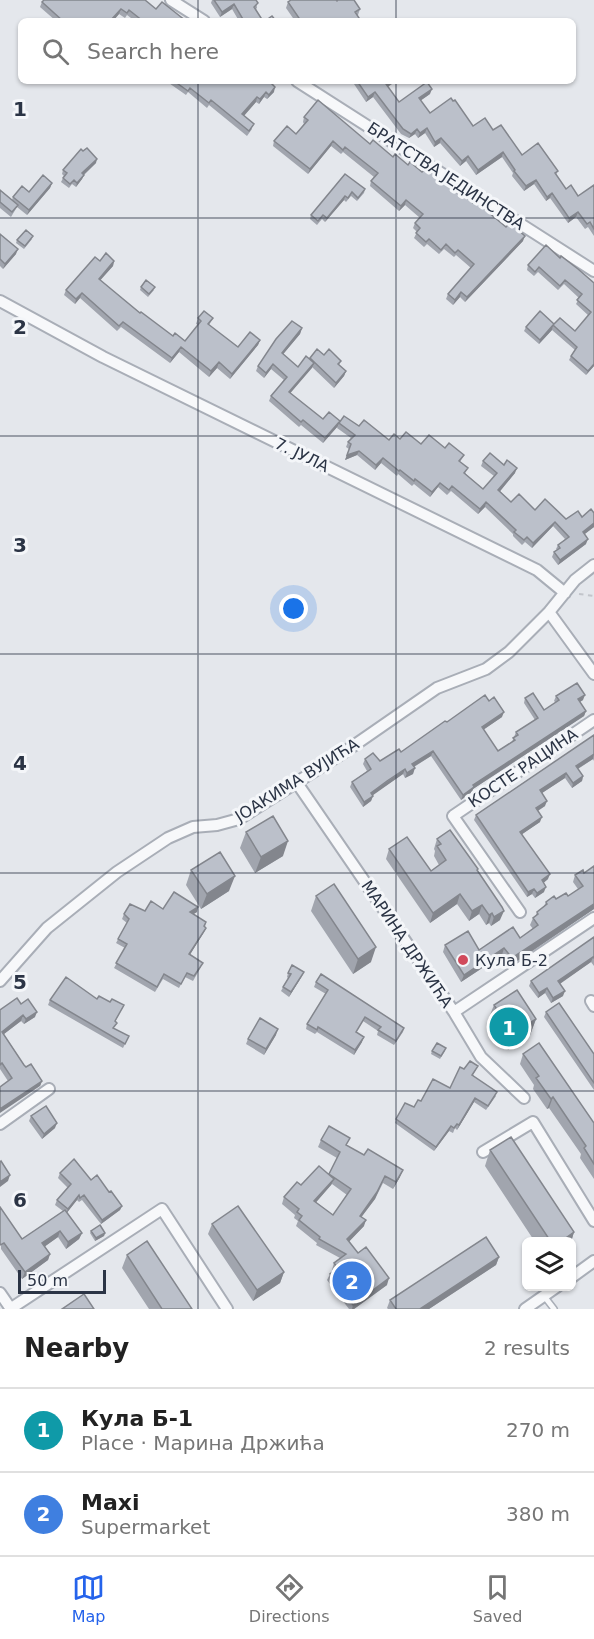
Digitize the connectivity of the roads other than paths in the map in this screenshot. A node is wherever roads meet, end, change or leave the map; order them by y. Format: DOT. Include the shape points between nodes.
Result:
graph roads {
  1 [pos="171,0"];
  2 [pos="199,18"];
  3 [pos="302,84"];
  4 [pos="594,270"];
  5 [pos="0,301"];
  6 [pos="594,565"];
  7 [pos="565,592"];
  8 [pos="549,612"];
  9 [pos="594,674"];
  10 [pos="594,720"];
  11 [pos="297,783"];
  12 [pos="520,912"];
  13 [pos="594,918"];
  14 [pos="0,981"];
  15 [pos="454,1012"];
  16 [pos="49,1089"];
  17 [pos="524,1098"];
  18 [pos="0,1124"];
  19 [pos="483,1152"];
  20 [pos="594,1221"];
  21 [pos="594,1261"];
  22 [pos="576,1274"];
  23 [pos="552,1291"];
  24 [pos="0,1293"];
  25 [pos="544,1296"];
  26 [pos="10,1309"];
  27 [pos="227,1309"];
  28 [pos="525,1309"];
  29 [pos="554,1309"];
  1 -- 2 [label="street"];
  3 -- 4 [label="street, БРАТСТВА ЈЕДИНСТВА"];
  5 -- 7 [label="street, 7. ЈУЛА" via="103,357 537,570"];
  6 -- 7 [label="street"];
  7 -- 8 [label="street, ЈОАКИМА ВУЈИЋА"];
  8 -- 9 [label="street"];
  8 -- 11 [label="street, ЈОАКИМА ВУЈИЋА" via="486,669 437,688"];
  10 -- 12 [label="street, КОСТЕ РАЦИНА" via="453,816"];
  11 -- 14 [label="street, ЈОАКИМА ВУЈИЋА" via="239,819 179,832 117,872 47,928"];
  11 -- 15 [label="street, МАРИНА ДРЖИЋА"];
  13 -- 15 [label="street"];
  15 -- 17 [label="street, МАРИНА ДРЖИЋА" via="481,1057"];
  16 -- 18 [label="street"];
  19 -- 20 [label="street" via="532,1122"];
  21 -- 22 [label="street"];
  23 -- 25 [label="street"];
  24 -- 26 [label="street"];
  25 -- 28 [label="street"];
  25 -- 29 [label="lane"];
  26 -- 27 [label="street" via="162,1209"];
}
